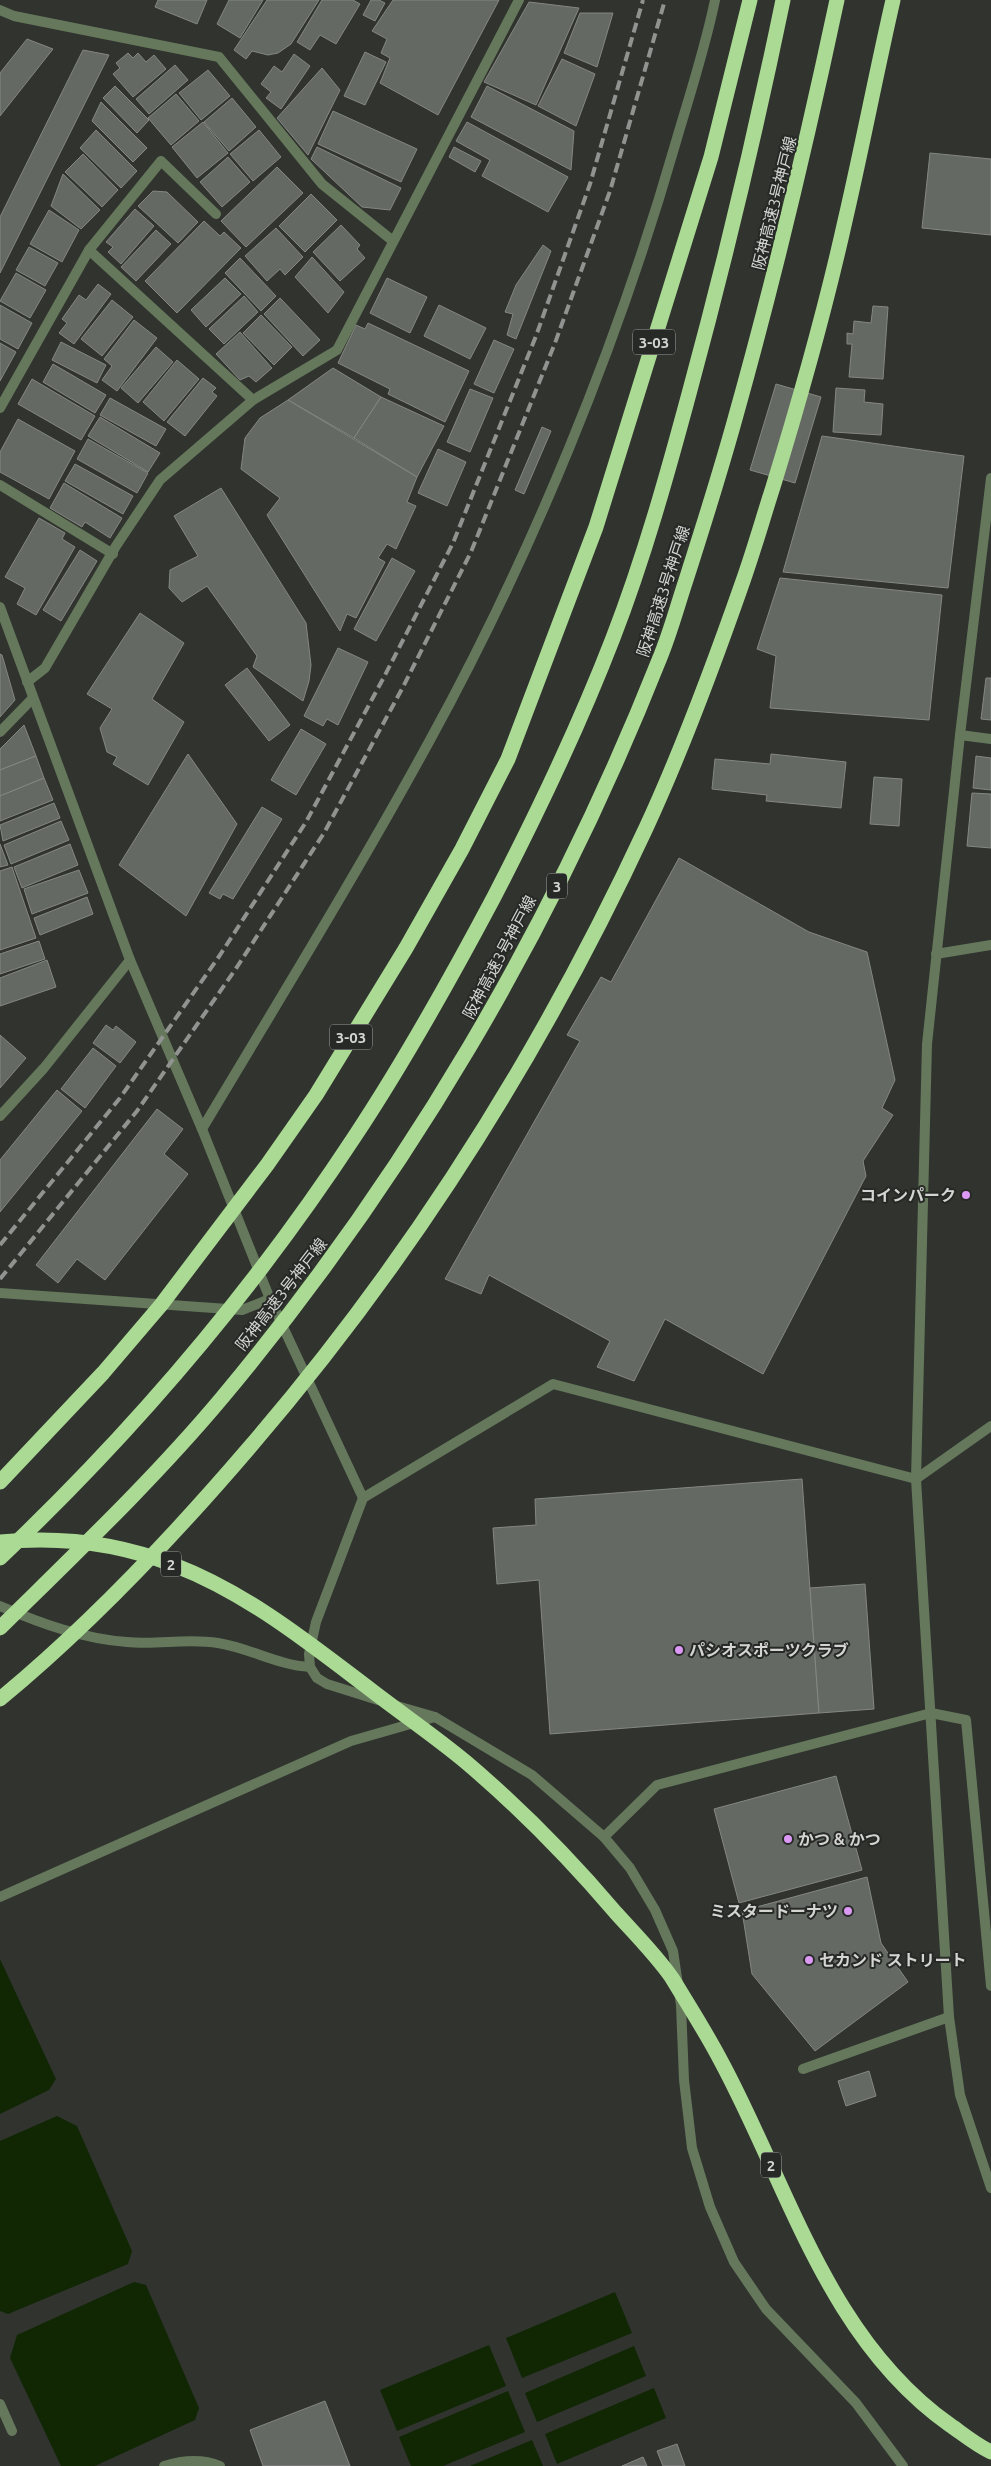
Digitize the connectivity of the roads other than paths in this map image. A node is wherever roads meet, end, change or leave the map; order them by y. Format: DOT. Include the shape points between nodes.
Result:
graph roads {
  1 [pos="518,0"];
  2 [pos="715,0"];
  3 [pos="750,0"];
  4 [pos="783,0"];
  5 [pos="837,0"];
  6 [pos="892,0"];
  7 [pos="0,10"];
  8 [pos="216,214"];
  9 [pos="393,241"];
  10 [pos="89,250"];
  11 [pos="253,400"];
  12 [pos="0,408"];
  13 [pos="991,478"];
  14 [pos="0,485"];
  15 [pos="113,554"];
  16 [pos="0,607"];
  17 [pos="27,682"];
  18 [pos="33,698"];
  19 [pos="0,732"];
  20 [pos="960,735"];
  21 [pos="991,739"];
  22 [pos="991,945"];
  23 [pos="936,954"];
  24 [pos="130,960"];
  25 [pos="0,1116"];
  26 [pos="202,1129"];
  27 [pos="0,1293"];
  28 [pos="270,1299"];
  29 [pos="991,1426"];
  30 [pos="916,1480"];
  31 [pos="0,1482"];
  32 [pos="363,1498"];
  33 [pos="0,1542"];
  34 [pos="0,1558"];
  35 [pos="0,1606"];
  36 [pos="0,1628"];
  37 [pos="310,1667"];
  38 [pos="0,1699"];
  39 [pos="931,1713"];
  40 [pos="435,1717"];
  41 [pos="604,1838"];
  42 [pos="0,1897"];
  43 [pos="991,1986"];
  44 [pos="949,2016"];
  45 [pos="802,2069"];
  46 [pos="991,2188"];
  47 [pos="0,2404"];
  48 [pos="12,2431"];
  49 [pos="991,2452"];
  50 [pos="164,2466"];
  51 [pos="220,2466"];
  52 [pos="903,2466"];
  1 -- 9 [label="street"];
  2 -- 26 [label="street" via="654,217 593,390 517,568 431,738"];
  3 -- 31 [label="highway, 3-03" via="711,157 596,527 508,759 462,849 316,1095 218,1233 161,1305"];
  4 -- 34 [label="highway, 阪神高速3号神戸線" via="714,303 668,470 614,636 545,799 455,971 356,1135 309,1202 184,1364 103,1457"];
  5 -- 36 [label="highway, 阪神高速3号神戸線 / 3" via="801,170 718,481 661,656 593,816 500,995 452,1078 401,1158 302,1298 220,1401 140,1491"];
  6 -- 38 [label="highway" via="844,226 805,383 745,577 700,698 646,827 550,1018 451,1181 350,1324 305,1381 154,1556 82,1627"];
  7 -- 9 [label="street" via="14,16 218,57 322,184"];
  8 -- 10 [label="street" via="161,161"];
  9 -- 11 [label="street" via="337,350"];
  10 -- 11 [label="street"];
  10 -- 12 [label="street"];
  11 -- 15 [label="street" via="160,480"];
  13 -- 20 [label="street"];
  14 -- 15 [label="street"];
  15 -- 17 [label="street" via="45,668"];
  16 -- 17 [label="street"];
  17 -- 18 [label="street"];
  18 -- 19 [label="street"];
  18 -- 24 [label="street"];
  20 -- 21 [label="street"];
  20 -- 23 [label="street"];
  22 -- 23 [label="street"];
  23 -- 30 [label="street" via="927,1044"];
  24 -- 25 [label="street" via="44,1068"];
  24 -- 26 [label="street"];
  26 -- 28 [label="street"];
  27 -- 28 [label="street" via="242,1310"];
  28 -- 32 [label="street"];
  29 -- 30 [label="street"];
  30 -- 32 [label="street" via="553,1384"];
  30 -- 39 [label="street"];
  32 -- 37 [label="street" via="316,1622 310,1642"];
  33 -- 49 [label="highway, 2" via="68,1540 119,1547 206,1579 255,1606 321,1652 465,1761 542,1830 669,1974 722,2063 808,2244 845,2313 883,2366 929,2410"];
  35 -- 37 [label="street" via="38,1623 110,1641 218,1643 288,1665"];
  37 -- 40 [label="street" via="327,1684"];
  39 -- 41 [label="street" via="657,1785"];
  39 -- 43 [label="street" via="966,1720"];
  39 -- 44 [label="street"];
  40 -- 41 [label="street" via="532,1775"];
  40 -- 42 [label="street" via="351,1741"];
  41 -- 52 [label="street" via="630,1868 655,1910 673,1951 681,2005 684,2080 692,2148 710,2207 734,2262 766,2309 856,2402"];
  44 -- 45 [label="street"];
  44 -- 46 [label="street" via="960,2095"];
  47 -- 48 [label="street"];
  50 -- 51 [label="street" via="182,2460"];
}
